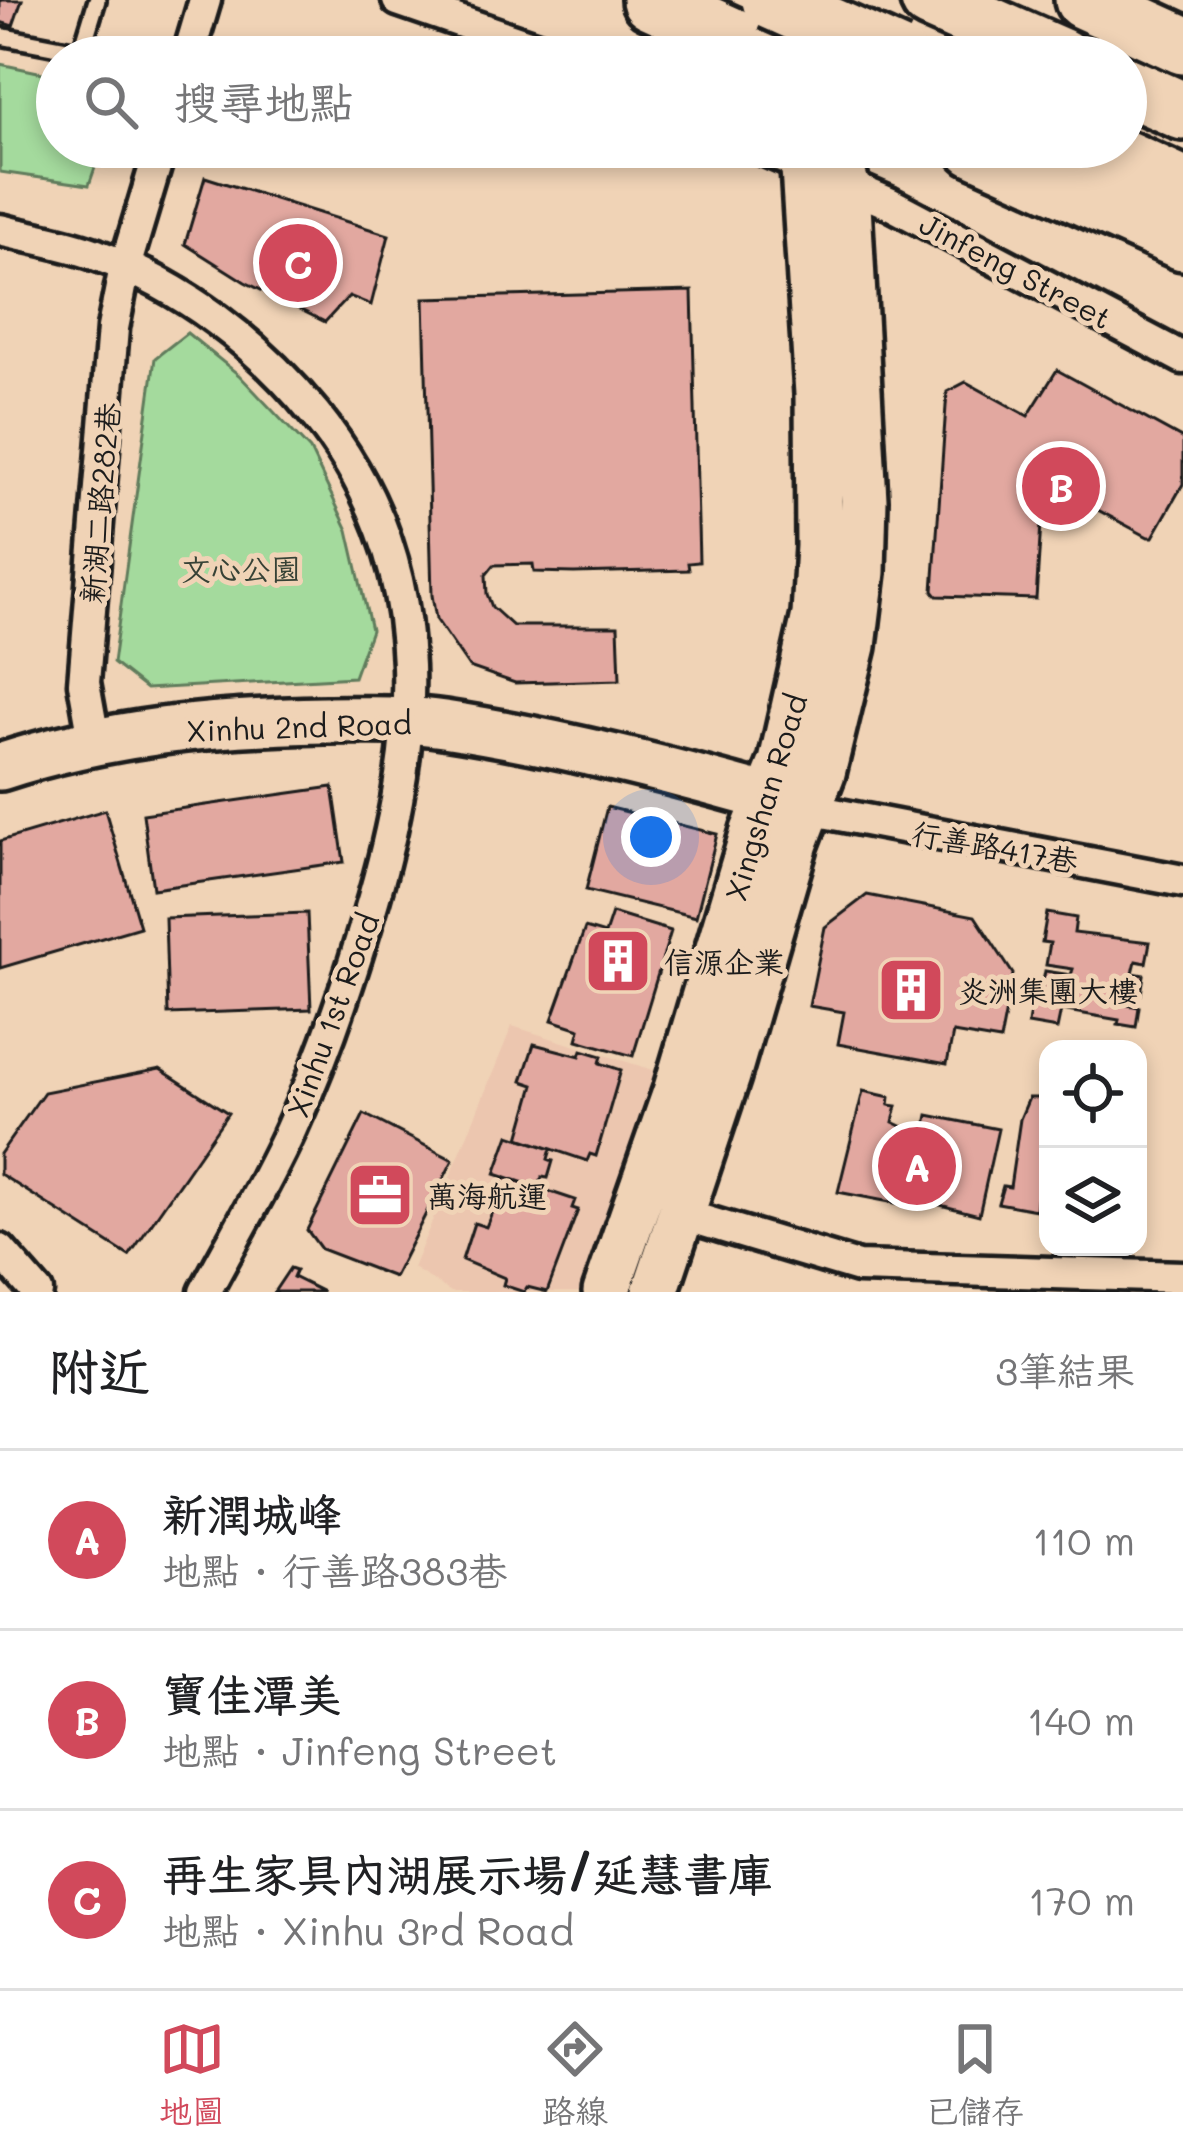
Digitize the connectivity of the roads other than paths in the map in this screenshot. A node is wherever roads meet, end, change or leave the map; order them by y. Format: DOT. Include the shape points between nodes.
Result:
graph roads {
  1 [pos="97,0"];
  2 [pos="206,0"];
  3 [pos="398,0"];
  4 [pos="651,0"];
  5 [pos="771,0"];
  6 [pos="785,0"];
  7 [pos="930,0"];
  8 [pos="1084,0"];
  9 [pos="0,36"];
  10 [pos="86,36"];
  11 [pos="195,36"];
  12 [pos="502,36"];
  13 [pos="731,36"];
  14 [pos="797,36"];
  15 [pos="851,36"];
  16 [pos="1012,36"];
  17 [pos="36,42"];
  18 [pos="1183,45"];
  19 [pos="1147,95"];
  20 [pos="1183,111"];
  21 [pos="155,168"];
  22 [pos="826,168"];
  23 [pos="835,168"];
  24 [pos="1022,168"];
  25 [pos="1143,168"];
  26 [pos="1183,186"];
  27 [pos="0,230"];
  28 [pos="1183,241"];
  29 [pos="125,267"];
  30 [pos="1183,358"];
  31 [pos="410,721"];
  32 [pos="94,739"];
  33 [pos="0,767"];
  34 [pos="788,804"];
  35 [pos="1183,880"];
  36 [pos="684,1215"];
  37 [pos="0,1250"];
  38 [pos="1183,1277"];
  39 [pos="38,1292"];
  40 [pos="205,1292"];
  41 [pos="607,1292"];
  42 [pos="655,1292"];
  1 -- 10 [label="lane"];
  2 -- 11 [label="street"];
  3 -- 12 [label="street"];
  4 -- 13 [label="highway"];
  5 -- 15 [label="highway, bridge"];
  6 -- 14 [label="street"];
  7 -- 16 [label="highway"];
  8 -- 18 [label="highway"];
  9 -- 17 [label="lane"];
  19 -- 20 [label="highway"];
  21 -- 29 [label="street, 新湖二路282巷"];
  22 -- 34 [label="street, Xingshan Road" via="818,569 782,762"];
  23 -- 30 [label="street, Jinfeng Street"];
  24 -- 28 [label="highway"];
  25 -- 26 [label="highway"];
  27 -- 29 [label="street, Xinhu 1st Road"];
  29 -- 31 [label="street, Xinhu 1st Road" via="206,309 290,382 345,451 381,530 402,607"];
  29 -- 32 [label="street, 新湖二路282巷" via="83,683"];
  31 -- 32 [label="street, Xinhu 2nd Road" via="238,722"];
  31 -- 34 [label="street, Xinhu 2nd Road" via="590,754"];
  31 -- 40 [label="street, Xinhu 1st Road" via="389,851 346,992 290,1131"];
  32 -- 33 [label="street, Xinhu 2nd Road"];
  34 -- 35 [label="street, 行善路417巷"];
  34 -- 36 [label="street, Xingshan Road"];
  34 -- 41 [label="street, Xingshan Road" via="754,832"];
  36 -- 38 [label="street" via="858,1267"];
  36 -- 42 [label="street, Xingshan Road"];
  37 -- 39 [label="street"];
}
